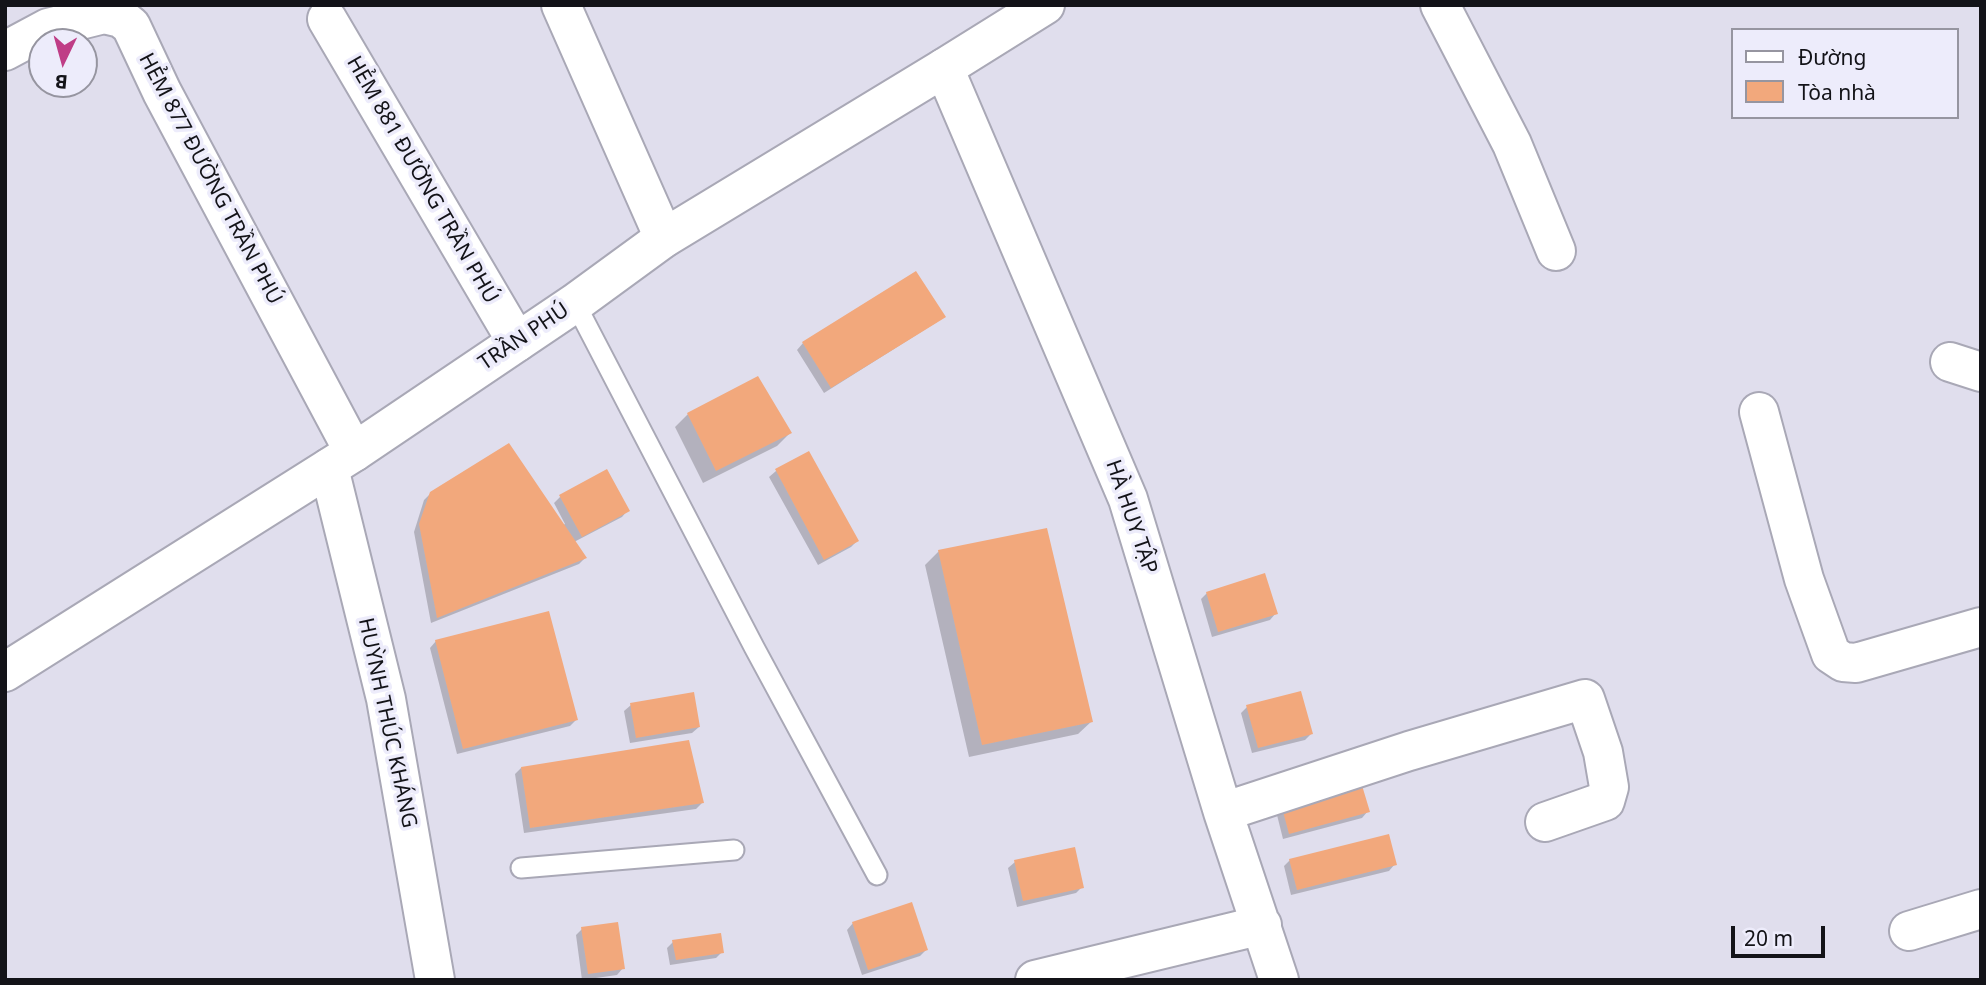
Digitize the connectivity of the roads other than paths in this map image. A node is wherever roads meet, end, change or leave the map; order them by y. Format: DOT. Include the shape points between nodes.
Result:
graph roads {
  1 [pos="561,5"];
  2 [pos="1440,5"];
  3 [pos="1020,12"];
  4 [pos="327,19"];
  5 [pos="5,51"];
  6 [pos="944,68"];
  7 [pos="664,237"];
  8 [pos="1556,251"];
  9 [pos="575,303"];
  10 [pos="517,342"];
  11 [pos="1759,412"];
  12 [pos="341,460"];
  13 [pos="1981,627"];
  14 [pos="5,672"];
  15 [pos="1223,812"];
  16 [pos="1545,822"];
  17 [pos="734,850"];
  18 [pos="521,868"];
  19 [pos="877,875"];
  20 [pos="1981,909"];
  21 [pos="1262,925"];
  22 [pos="1909,931"];
  23 [pos="435,980"];
  24 [pos="1035,980"];
  25 [pos="1279,980"];
  1 -- 7 [label="main road"];
  2 -- 8 [label="main road" via="1511,144"];
  3 -- 6 [label="main road, TRẦN PHÚ"];
  4 -- 10 [label="main road, HẺM 881 ĐƯỜNG TRẦN PHÚ"];
  5 -- 12 [label="main road, HẺM 877 ĐƯỜNG TRẦN PHÚ" via="48,28 104,14 131,26"];
  6 -- 7 [label="main road, TRẦN PHÚ"];
  6 -- 15 [label="main road, HÀ HUY TẬP" via="1128,499"];
  7 -- 9 [label="main road, TRẦN PHÚ"];
  9 -- 10 [label="main road, TRẦN PHÚ"];
  9 -- 19 [label="lane"];
  10 -- 12 [label="main road, TRẦN PHÚ"];
  11 -- 13 [label="main road" via="1804,579 1831,654 1856,663"];
  12 -- 14 [label="main road, TRẦN PHÚ"];
  12 -- 23 [label="main road, HUỲNH THÚC KHÁNG"];
  15 -- 16 [label="main road" via="1585,699 1603,751 1609,787 1605,801"];
  15 -- 21 [label="main road, HÀ HUY TẬP"];
  17 -- 18 [label="lane"];
  20 -- 22 [label="main road"];
  21 -- 24 [label="main road"];
  21 -- 25 [label="main road, HÀ HUY TẬP"];
}
